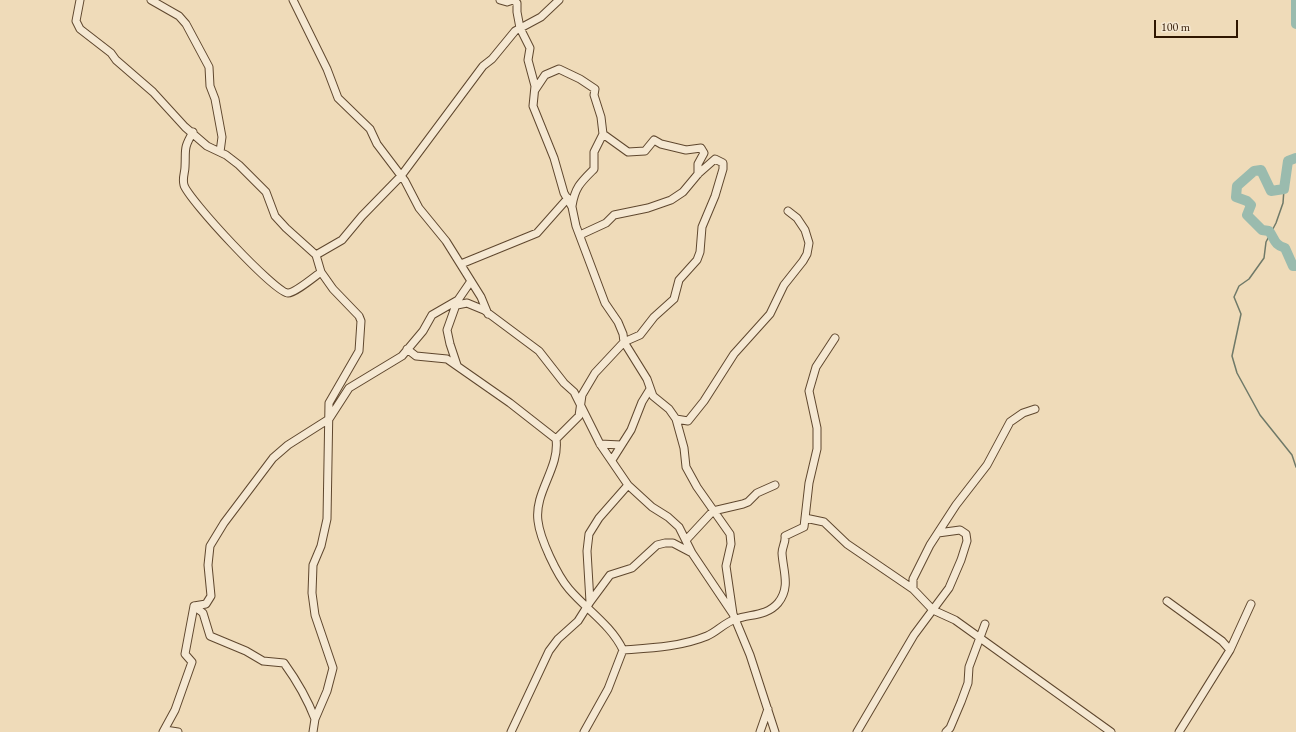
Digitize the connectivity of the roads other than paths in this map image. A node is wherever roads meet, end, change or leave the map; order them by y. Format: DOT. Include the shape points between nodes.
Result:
graph roads {
  1 [pos="80,0"];
  2 [pos="151,0"];
  3 [pos="293,0"];
  4 [pos="500,0"];
  5 [pos="559,0"];
  6 [pos="521,26"];
  7 [pos="535,90"];
  8 [pos="193,132"];
  9 [pos="603,134"];
  10 [pos="220,152"];
  11 [pos="698,174"];
  12 [pos="401,176"];
  13 [pos="568,198"];
  14 [pos="572,207"];
  15 [pos="788,211"];
  16 [pos="580,235"];
  17 [pos="316,255"];
  18 [pos="461,264"];
  19 [pos="321,272"];
  20 [pos="472,281"];
  21 [pos="457,302"];
  22 [pos="488,314"];
  23 [pos="835,338"];
  24 [pos="624,342"];
  25 [pos="407,349"];
  26 [pos="457,365"];
  27 [pos="650,389"];
  28 [pos="581,407"];
  29 [pos="1035,409"];
  30 [pos="329,419"];
  31 [pos="676,419"];
  32 [pos="556,439"];
  33 [pos="600,444"];
  34 [pos="621,445"];
  35 [pos="612,460"];
  36 [pos="628,485"];
  37 [pos="776,485"];
  38 [pos="712,510"];
  39 [pos="805,518"];
  40 [pos="938,533"];
  41 [pos="686,539"];
  42 [pos="692,553"];
  43 [pos="913,589"];
  44 [pos="1167,601"];
  45 [pos="588,604"];
  46 [pos="1251,604"];
  47 [pos="194,606"];
  48 [pos="933,610"];
  49 [pos="734,616"];
  50 [pos="985,624"];
  51 [pos="979,638"];
  52 [pos="622,650"];
  53 [pos="1230,650"];
  54 [pos="768,709"];
  55 [pos="315,719"];
  56 [pos="164,731"];
  57 [pos="178,732"];
  58 [pos="313,732"];
  59 [pos="511,732"];
  60 [pos="584,732"];
  61 [pos="760,732"];
  62 [pos="775,732"];
  63 [pos="857,732"];
  64 [pos="946,732"];
  65 [pos="1111,732"];
  66 [pos="1179,732"];
  1 -- 8 [label="street" via="76,21 80,29 111,53"];
  2 -- 10 [label="street" via="179,16 186,24 209,67 210,86 222,137"];
  3 -- 12 [label="street" via="338,98 370,129 377,144"];
  4 -- 6 [label="street" via="513,0 517,3"];
  5 -- 6 [label="street" via="541,17"];
  6 -- 7 [label="street" via="530,48 528,60"];
  6 -- 12 [label="street" via="483,66"];
  7 -- 9 [label="street" via="545,75 554,70 563,70 580,79 595,89 594,95"];
  7 -- 13 [label="street" via="533,106"];
  8 -- 10 [label="street" via="207,146"];
  8 -- 19 [label="street" via="184,151 186,168 183,184 188,194 229,240 284,293 292,293"];
  9 -- 11 [label="street" via="628,152 645,151 654,140 686,150 701,148 704,153 698,164"];
  9 -- 14 [label="street" via="594,152 594,169 583,179 575,192"];
  10 -- 17 [label="street" via="234,159 266,192 275,216"];
  11 -- 16 [label="street" via="683,192 671,200 614,215 606,223"];
  11 -- 24 [label="street" via="715,160 723,163 715,196 702,227 697,260 679,280 674,299 654,317 640,335"];
  12 -- 17 [label="street" via="342,240"];
  12 -- 18 [label="street" via="420,208"];
  13 -- 14 [label="street"];
  13 -- 18 [label="street" via="537,232"];
  14 -- 16 [label="street"];
  15 -- 31 [label="street" via="801,223 809,243 803,261 784,285 770,314 734,354 688,421"];
  16 -- 24 [label="street" via="605,303 623,334"];
  17 -- 19 [label="street"];
  18 -- 20 [label="street"];
  19 -- 30 [label="street" via="332,289 356,311 361,321 359,351 329,403"];
  20 -- 21 [label="street"];
  20 -- 22 [label="street"];
  21 -- 22 [label="street" via="468,303"];
  21 -- 25 [label="street" via="434,313"];
  21 -- 26 [label="street" via="447,330"];
  22 -- 28 [label="street" via="539,351 574,392"];
  23 -- 39 [label="street" via="816,368 809,391 817,428 817,449 809,483"];
  24 -- 27 [label="street" via="647,379"];
  24 -- 28 [label="street" via="588,382 582,395"];
  25 -- 26 [label="street" via="416,356 447,359"];
  25 -- 30 [label="street" via="398,359 349,388"];
  26 -- 32 [label="street"];
  27 -- 31 [label="street" via="653,396 669,409"];
  27 -- 34 [label="street" via="642,402 632,430"];
  28 -- 32 [label="street" via="579,416"];
  28 -- 33 [label="street"];
  29 -- 40 [label="street" via="1010,422 987,465 956,504"];
  30 -- 47 [label="street" via="280,450 224,523 213,540 208,556 211,596 206,604"];
  30 -- 55 [label="street" via="327,519 321,546 313,565 312,593 315,615 333,668"];
  31 -- 38 [label="street" via="686,467"];
  32 -- 45 [label="street" via="558,451 544,487 537,513 538,523 562,580"];
  33 -- 34 [label="street"];
  33 -- 35 [label="street"];
  34 -- 35 [label="street"];
  35 -- 36 [label="street"];
  36 -- 41 [label="street" via="652,507 674,521"];
  36 -- 45 [label="street" via="599,518 589,534 586,551"];
  37 -- 38 [label="street" via="757,493 743,504"];
  38 -- 41 [label="street"];
  38 -- 49 [label="street" via="731,537 726,566"];
  39 -- 43 [label="street" via="824,522 847,544"];
  39 -- 49 [label="street" via="804,527 786,536 782,551 787,585 778,602 768,611"];
  40 -- 43 [label="street" via="915,575"];
  40 -- 48 [label="street" via="960,530 967,538 949,586"];
  41 -- 42 [label="street"];
  42 -- 45 [label="street" via="673,543 657,545 632,568 610,575"];
  42 -- 49 [label="street"];
  43 -- 48 [label="street"];
  44 -- 53 [label="street" via="1222,640"];
  45 -- 52 [label="street" via="611,630"];
  45 -- 59 [label="street" via="578,621 549,651"];
  46 -- 53 [label="street"];
  47 -- 55 [label="street" via="203,613 210,636 263,661 284,663 298,682"];
  47 -- 56 [label="street" via="185,654 192,662 175,710"];
  48 -- 51 [label="street" via="955,620"];
  48 -- 63 [label="street" via="914,635"];
  49 -- 52 [label="street" via="708,636 695,640 669,646"];
  49 -- 54 [label="street"];
  50 -- 51 [label="street"];
  51 -- 64 [label="street" via="969,667 966,689"];
  51 -- 65 [label="street"];
  52 -- 60 [label="street" via="608,689"];
  53 -- 66 [label="street"];
  54 -- 61 [label="street"];
  54 -- 62 [label="street"];
  55 -- 58 [label="street"];
  56 -- 57 [label="street"];
}
